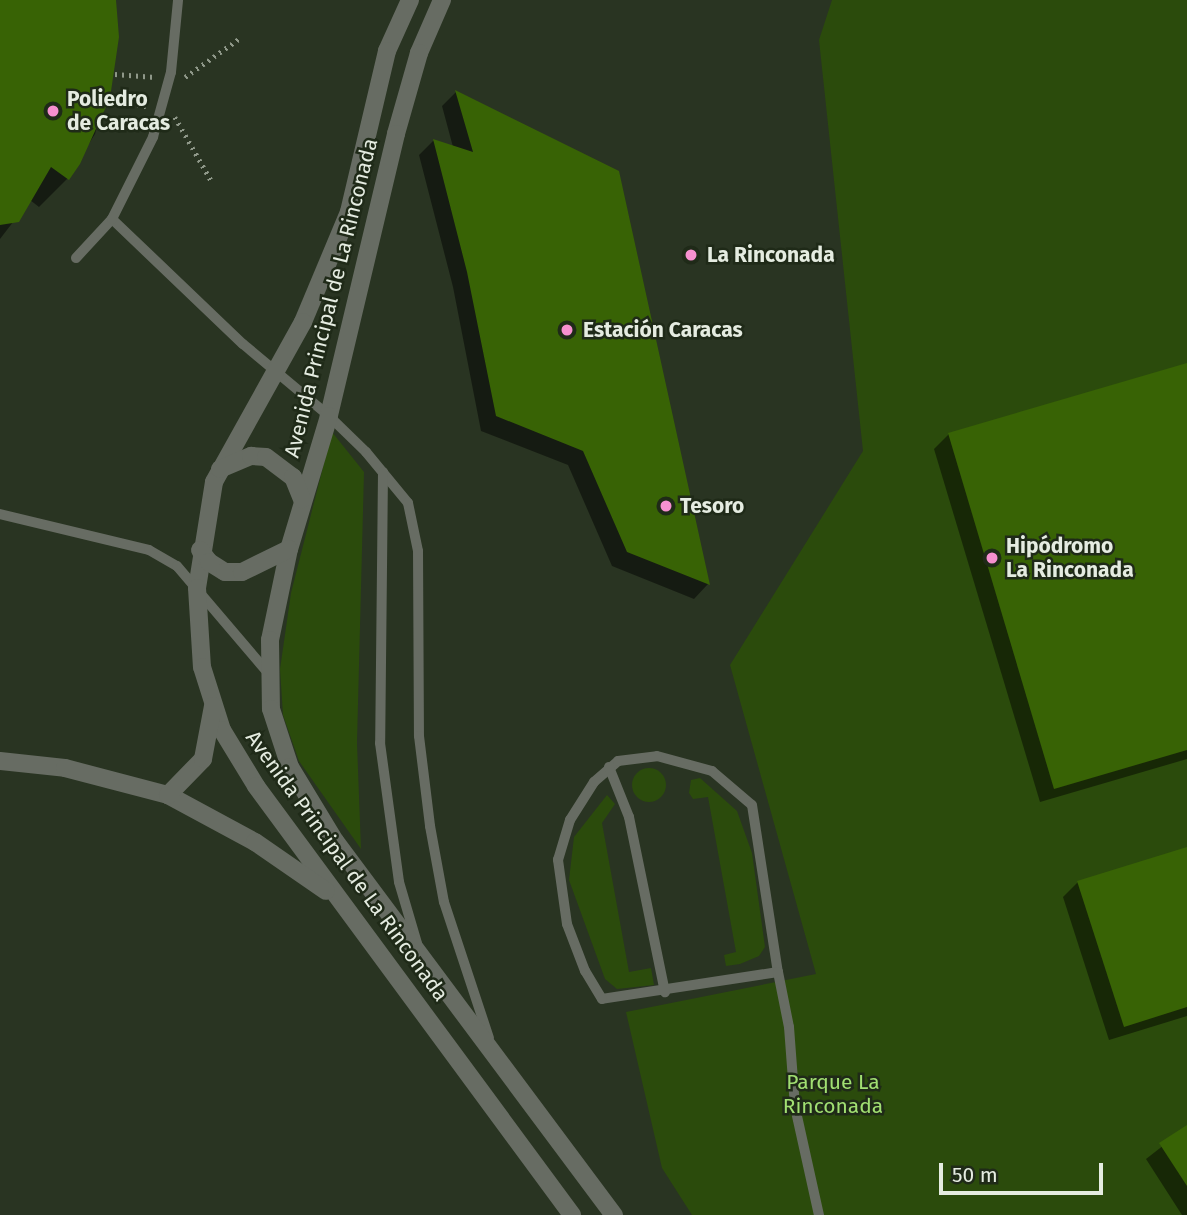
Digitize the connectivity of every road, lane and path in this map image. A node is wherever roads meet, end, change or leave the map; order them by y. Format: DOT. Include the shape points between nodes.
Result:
graph roads {
  1 [pos="178,0"];
  2 [pos="410,0"];
  3 [pos="442,0"];
  4 [pos="240,38"];
  5 [pos="115,74"];
  6 [pos="168,78"];
  7 [pos="181,79"];
  8 [pos="110,98"];
  9 [pos="149,107"];
  10 [pos="187,141"];
  11 [pos="211,180"];
  12 [pos="112,219"];
  13 [pos="76,258"];
  14 [pos="275,369"];
  15 [pos="329,416"];
  16 [pos="220,469"];
  17 [pos="383,472"];
  18 [pos="302,499"];
  19 [pos="0,514"];
  20 [pos="289,549"];
  21 [pos="200,550"];
  22 [pos="197,589"];
  23 [pos="269,674"];
  24 [pos="214,702"];
  25 [pos="0,761"];
  26 [pos="609,767"];
  27 [pos="168,796"];
  28 [pos="336,898"];
  29 [pos="420,954"];
  30 [pos="778,972"];
  31 [pos="665,992"];
  32 [pos="495,1056"];
  33 [pos="572,1215"];
  34 [pos="614,1215"];
  35 [pos="820,1215"];
  1 -- 12 [label="lane" via="167,95 142,167"];
  2 -- 14 [label="street, Avenida Principal de La Rinconada" via="387,51 349,212 303,322"];
  3 -- 15 [label="street, Avenida Principal de La Rinconada" via="419,53 396,134"];
  4 -- 7 [label="path"];
  5 -- 6 [label="path"];
  8 -- 9 [label="path"];
  10 -- 11 [label="path"];
  12 -- 13 [label="lane"];
  12 -- 14 [label="lane"];
  14 -- 15 [label="lane"];
  14 -- 16 [label="street, Avenida Principal de La Rinconada"];
  15 -- 17 [label="lane"];
  15 -- 18 [label="street, Avenida Principal de La Rinconada"];
  16 -- 18 [label="street" via="251,456 266,457 293,477"];
  16 -- 21 [label="street, Avenida Principal de La Rinconada" via="207,504"];
  17 -- 29 [label="lane" via="380,743 399,882"];
  17 -- 32 [label="lane" via="408,503 418,551 419,736 442,889"];
  18 -- 20 [label="street, Avenida Principal de La Rinconada"];
  19 -- 22 [label="lane" via="149,550 177,566"];
  20 -- 21 [label="street" via="242,572 225,572"];
  20 -- 23 [label="street, Avenida Principal de La Rinconada" via="270,640"];
  21 -- 22 [label="street, Avenida Principal de La Rinconada"];
  22 -- 23 [label="lane"];
  22 -- 24 [label="street, Avenida Principal de La Rinconada" via="202,667"];
  23 -- 29 [label="street, Avenida Principal de La Rinconada" via="278,741 290,767 335,841"];
  24 -- 27 [label="street" via="203,759"];
  24 -- 28 [label="street, Avenida Principal de La Rinconada" via="222,730 256,786"];
  25 -- 27 [label="street" via="65,768"];
  26 -- 30 [label="lane" via="618,761 657,756 712,771 752,805"];
  26 -- 31 [label="lane" via="629,817"];
  26 -- 31 [label="lane" via="570,820 561,850 558,878 567,924 585,971 602,999"];
  27 -- 28 [label="street" via="255,842"];
  28 -- 33 [label="street, Avenida Principal de La Rinconada"];
  29 -- 32 [label="street, Avenida Principal de La Rinconada"];
  30 -- 31 [label="lane"];
  30 -- 35 [label="lane" via="789,1027 795,1107"];
  32 -- 34 [label="street, Avenida Principal de La Rinconada"];
}
